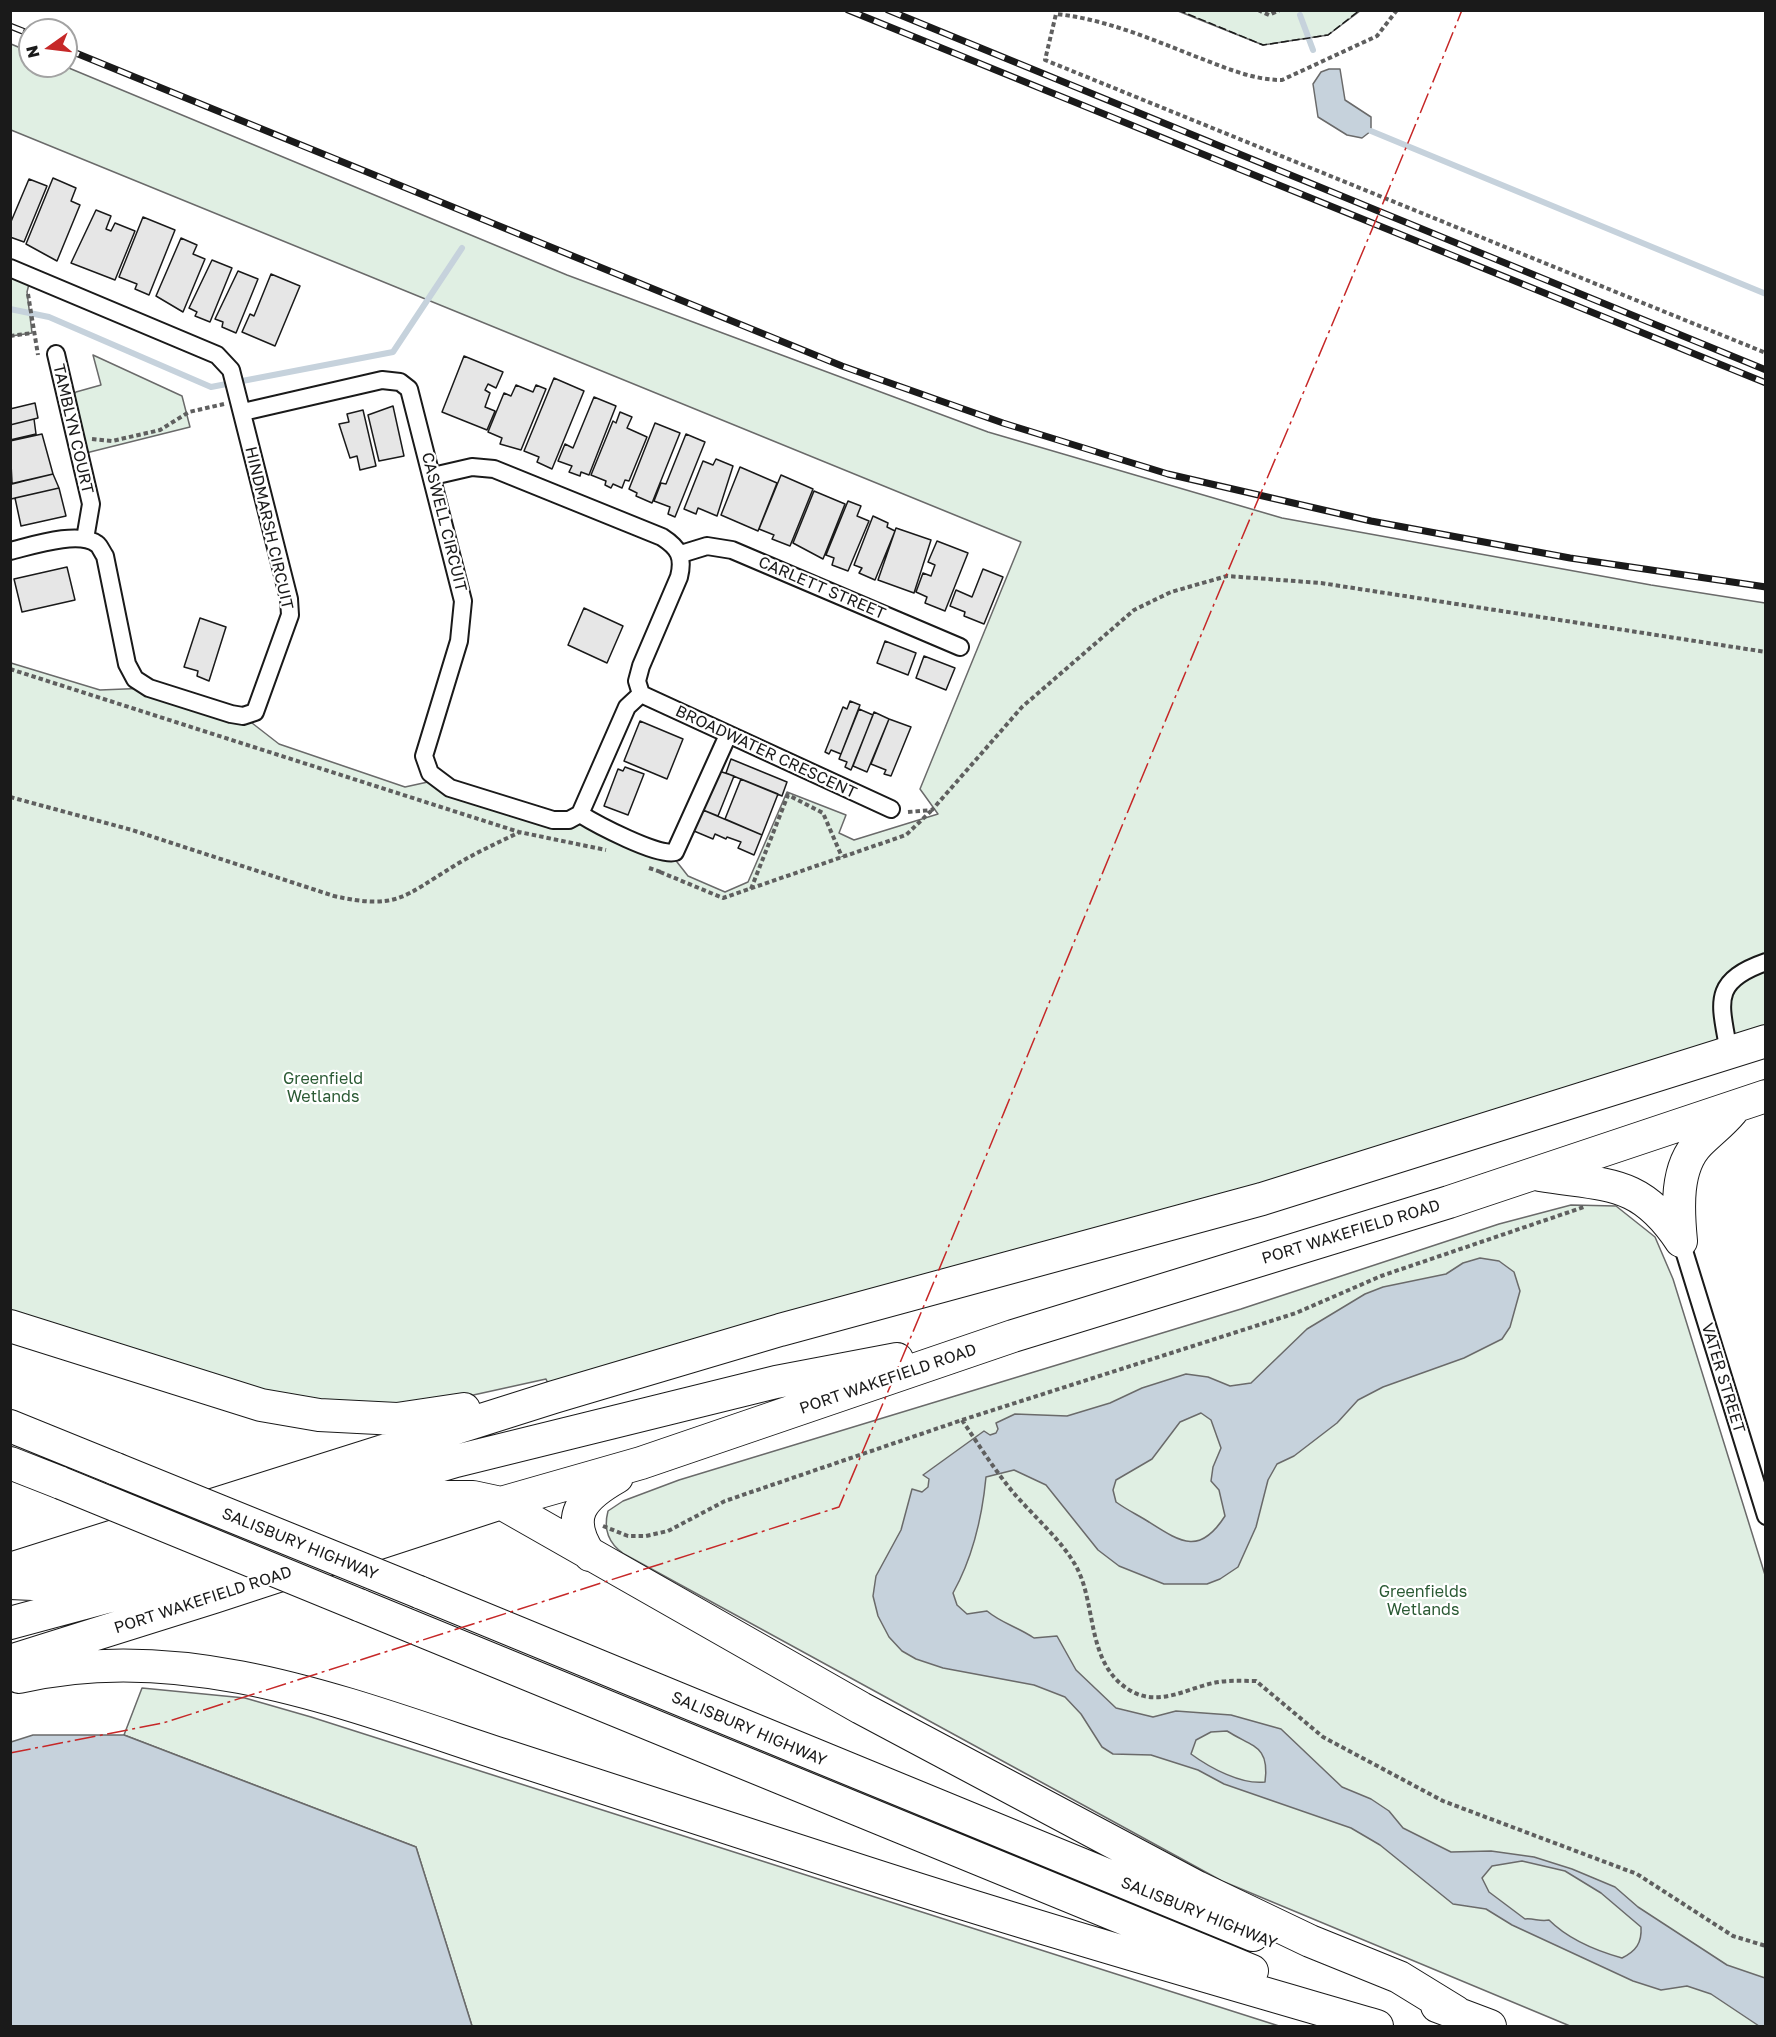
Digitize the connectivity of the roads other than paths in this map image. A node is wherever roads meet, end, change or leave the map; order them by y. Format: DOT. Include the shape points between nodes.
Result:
graph roads {
  1 [pos="10,268"];
  2 [pos="56,354"];
  3 [pos="236,413"];
  4 [pos="433,476"];
  5 [pos="85,539"];
  6 [pos="10,551"];
  7 [pos="681,554"];
  8 [pos="960,647"];
  9 [pos="641,694"];
  10 [pos="728,735"];
  11 [pos="891,809"];
  12 [pos="580,814"];
  13 [pos="1766,962"];
  14 [pos="1766,1041"];
  15 [pos="1729,1053"];
  16 [pos="1751,1101"];
  17 [pos="1536,1174"];
  18 [pos="1681,1241"];
  19 [pos="10,1326"];
  20 [pos="1013,1336"];
  21 [pos="554,1397"];
  22 [pos="10,1426"];
  23 [pos="10,1463"];
  24 [pos="641,1463"];
  25 [pos="501,1503"];
  26 [pos="1766,1516"];
  27 [pos="590,1555"];
  28 [pos="10,1569"];
  29 [pos="10,1583"];
  30 [pos="10,1623"];
  31 [pos="10,1660"];
  32 [pos="10,1679"];
  33 [pos="1456,2012"];
  34 [pos="1377,2026"];
  35 [pos="1382,2026"];
  36 [pos="1490,2026"];
  1 -- 3 [label="street, HINDMARSH CIRCUIT" via="217,355 231,370 238,394"];
  2 -- 5 [label="street, TAMBLYN COURT" via="91,504"];
  3 -- 4 [label="street, CASWELL CIRCUIT" via="382,380 400,382 413,397"];
  3 -- 5 [label="street, HINDMARSH CIRCUIT" via="289,599 290,615 255,712 231,714 148,688 135,679 127,663 105,556 98,544"];
  4 -- 7 [label="street" via="472,467 494,470 662,537"];
  4 -- 12 [label="street, CASWELL CIRCUIT" via="461,587 463,614 459,641 424,748 427,768 450,788 548,818 569,820"];
  5 -- 6 [label="street" via="69,538"];
  7 -- 8 [label="street, CARLETT STREET" via="707,546 732,550"];
  7 -- 9 [label="street" via="679,577 640,666 637,681"];
  9 -- 10 [label="street, BROADWATER CRESCENT"];
  9 -- 12 [label="street" via="627,707"];
  10 -- 11 [label="street, BROADWATER CRESCENT"];
  10 -- 12 [label="street" via="679,848 670,853 648,847"];
  13 -- 15 [label="street" via="1743,972 1724,989 1720,1001"];
  14 -- 15 [label="highway"];
  15 -- 21 [label="highway" via="1262,1199 780,1330"];
  16 -- 17 [label="highway, PORT WAKEFIELD ROAD"];
  16 -- 18 [label="highway" via="1692,1152 1678,1208"];
  17 -- 18 [label="highway" via="1633,1192 1668,1221"];
  17 -- 20 [label="highway, PORT WAKEFIELD ROAD"];
  18 -- 26 [label="street, VATER STREET"];
  19 -- 21 [label="highway" via="261,1405 319,1415 397,1419"];
  20 -- 24 [label="highway, PORT WAKEFIELD ROAD"];
  20 -- 29 [label="highway" via="776,1382 479,1455 53,1580"];
  21 -- 28 [label="highway"];
  22 -- 33 [label="highway, SALISBURY HIGHWAY, bridge" via="1398,1994"];
  23 -- 35 [label="highway, SALISBURY HIGHWAY, bridge"];
  24 -- 25 [label="highway, PORT WAKEFIELD ROAD"];
  24 -- 27 [label="highway" via="594,1490 581,1504 578,1528"];
  25 -- 27 [label="highway"];
  25 -- 30 [label="highway" via="473,1497 427,1497 125,1592"];
  25 -- 31 [label="highway, PORT WAKEFIELD ROAD"];
  27 -- 33 [label="highway" via="861,1708 1186,1881 1310,1941 1399,1977"];
  32 -- 34 [label="highway" via="57,1668 144,1665 255,1679 370,1712 957,1903"];
  33 -- 36 [label="highway, SALISBURY HIGHWAY"];
}
